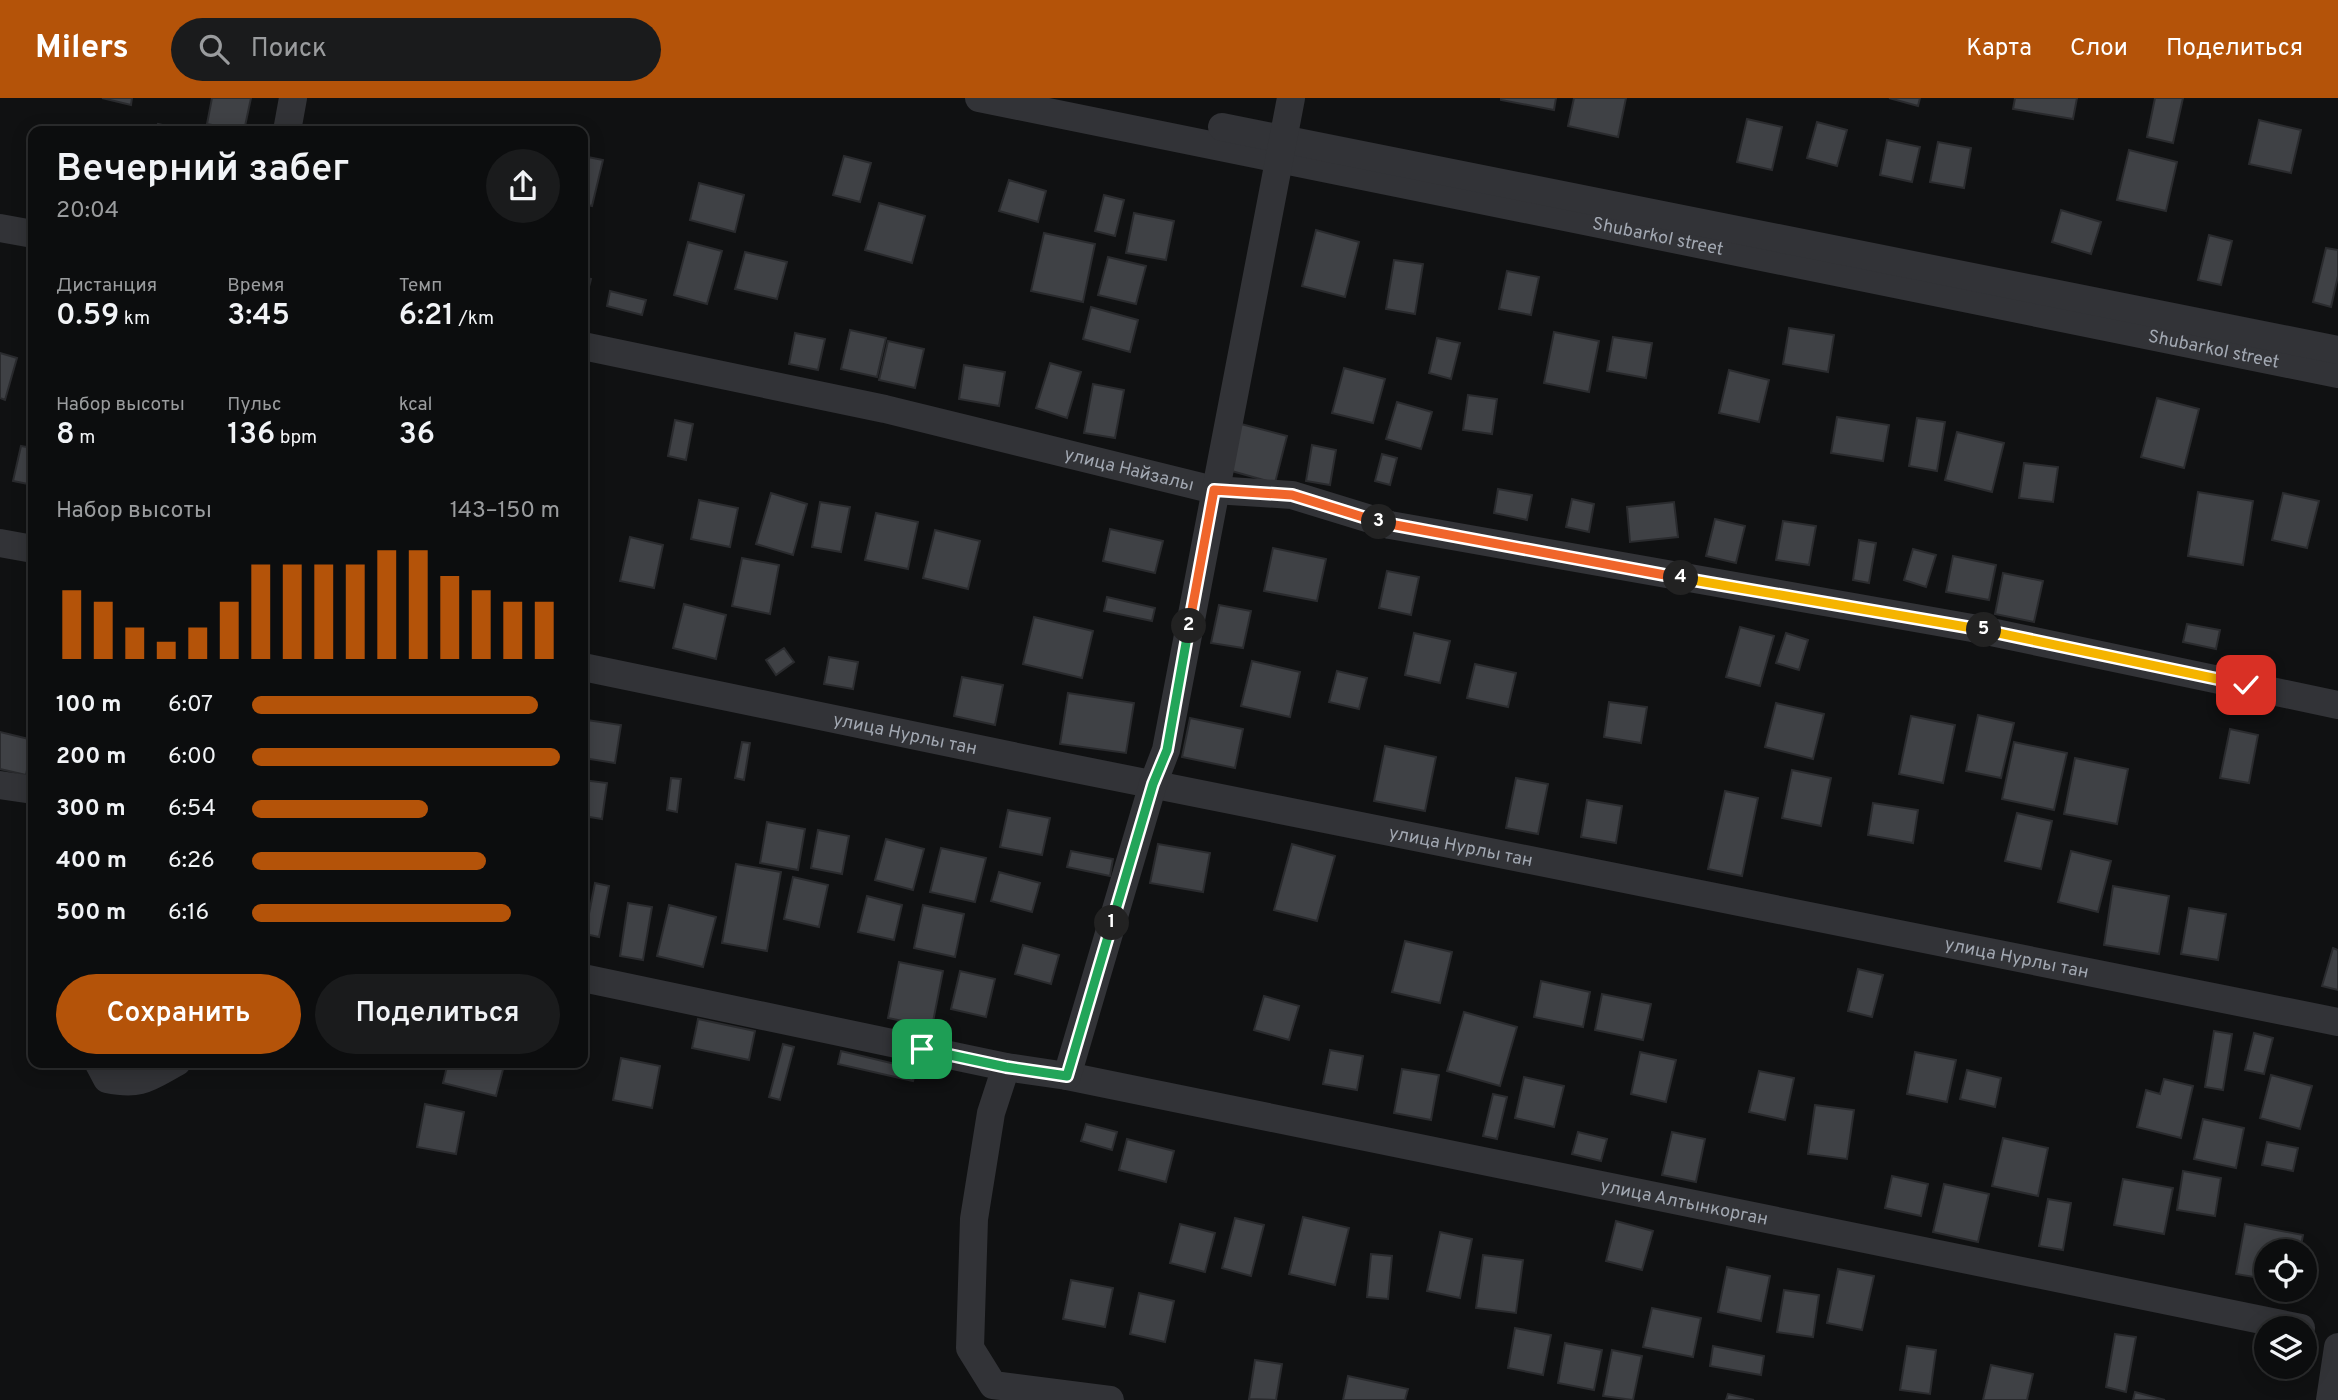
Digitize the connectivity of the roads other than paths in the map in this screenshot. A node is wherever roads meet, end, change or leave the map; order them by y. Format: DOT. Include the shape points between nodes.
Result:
graph roads {
  1 [pos="293,98"];
  2 [pos="979,98"];
  3 [pos="1077,98"];
  4 [pos="1291,98"];
  5 [pos="288,126"];
  6 [pos="1282,148"];
  7 [pos="0,228"];
  8 [pos="28,233"];
  9 [pos="588,346"];
  10 [pos="2338,350"];
  11 [pos="2338,374"];
  12 [pos="1214,490"];
  13 [pos="0,543"];
  14 [pos="28,548"];
  15 [pos="588,668"];
  16 [pos="2338,705"];
  17 [pos="1153,784"];
  18 [pos="0,785"];
  19 [pos="28,789"];
  20 [pos="588,979"];
  21 [pos="2338,1022"];
  22 [pos="1006,1067"];
  23 [pos="101,1068"];
  24 [pos="166,1068"];
  25 [pos="1067,1076"];
  26 [pos="2254,1319"];
  27 [pos="2317,1332"];
  28 [pos="2338,1336"];
  29 [pos="2338,1347"];
  30 [pos="1110,1400"];
  31 [pos="2330,1400"];
  1 -- 5 [label="street"];
  2 -- 6 [label="street, Shubarkol street"];
  3 -- 6 [label="street, Shubarkol street"];
  4 -- 6 [label="street"];
  6 -- 10 [label="street, Shubarkol street"];
  6 -- 11 [label="street, Shubarkol street"];
  6 -- 12 [label="street"];
  7 -- 8 [label="street"];
  9 -- 12 [label="street, улица Найзалы" via="885,409"];
  12 -- 16 [label="street, улица Найзалы" via="1292,495 1390,525 1972,628"];
  12 -- 17 [label="street" via="1167,750"];
  13 -- 14 [label="street"];
  15 -- 17 [label="street, улица Нурлы тан"];
  17 -- 21 [label="street, улица Нурлы тан"];
  17 -- 25 [label="street"];
  18 -- 19 [label="street"];
  20 -- 22 [label="street, улица Алтынкорган"];
  22 -- 25 [label="street, улица Алтынкорган"];
  22 -- 30 [label="street" via="991,1114 974,1219 970,1348 993,1385"];
  23 -- 24 [label="street" via="107,1079 128,1083 143,1081"];
  25 -- 26 [label="street, улица Алтынкорган"];
  27 -- 28 [label="street, улица Алтынкорган"];
  29 -- 31 [label="street"];
}
